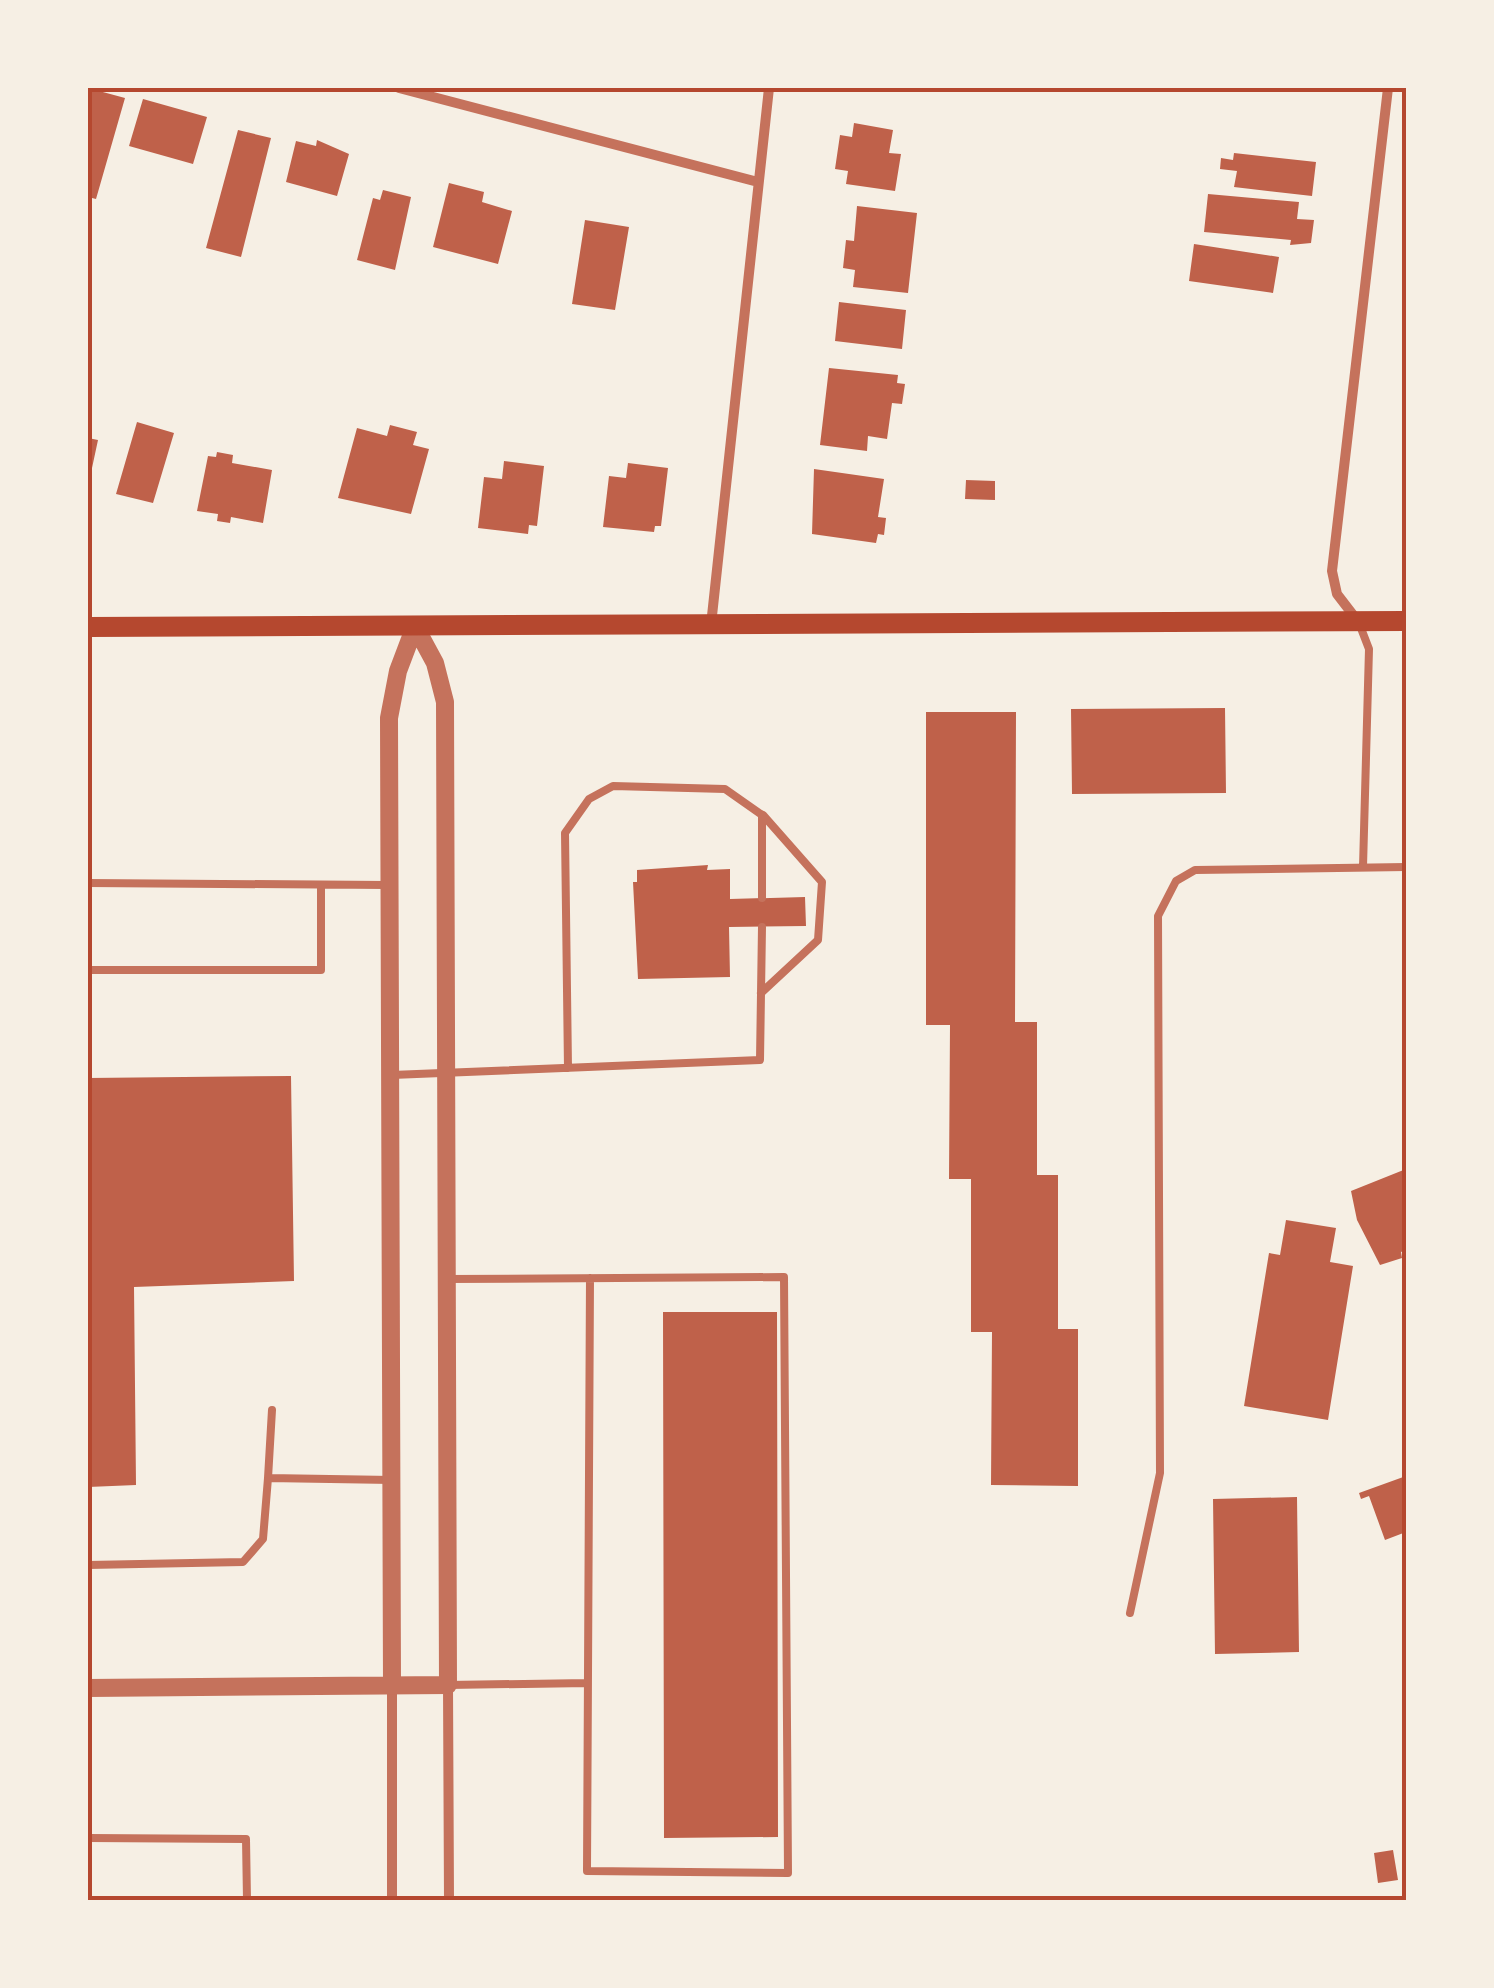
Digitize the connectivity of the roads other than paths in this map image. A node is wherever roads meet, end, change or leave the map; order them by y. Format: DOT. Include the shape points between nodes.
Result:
graph roads {
  1 [pos="400,88"];
  2 [pos="770,88"];
  3 [pos="1388,88"];
  4 [pos="758,182"];
  5 [pos="1358,621"];
  6 [pos="1406,621"];
  7 [pos="415,626"];
  8 [pos="710,626"];
  9 [pos="88,627"];
  10 [pos="762,814"];
  11 [pos="1363,867"];
  12 [pos="1406,867"];
  13 [pos="88,883"];
  14 [pos="321,884"];
  15 [pos="391,885"];
  16 [pos="762,898"];
  17 [pos="762,927"];
  18 [pos="88,970"];
  19 [pos="760,993"];
  20 [pos="568,1068"];
  21 [pos="446,1074"];
  22 [pos="392,1075"];
  23 [pos="590,1278"];
  24 [pos="447,1279"];
  25 [pos="272,1410"];
  26 [pos="268,1478"];
  27 [pos="392,1480"];
  28 [pos="88,1564"];
  29 [pos="1130,1613"];
  30 [pos="588,1683"];
  31 [pos="448,1685"];
  32 [pos="392,1686"];
  33 [pos="88,1688"];
  34 [pos="88,1838"];
  35 [pos="247,1900"];
  36 [pos="392,1900"];
  37 [pos="449,1900"];
  1 -- 4 [label="street"];
  2 -- 4 [label="street"];
  3 -- 5 [label="street" via="1332,571 1337,594"];
  4 -- 8 [label="street"];
  5 -- 6 [label="main road"];
  5 -- 8 [label="main road"];
  5 -- 11 [label="lane" via="1368,649"];
  7 -- 8 [label="main road"];
  7 -- 9 [label="main road"];
  7 -- 15 [label="street" via="389,718"];
  7 -- 21 [label="street" via="435,663 445,702"];
  10 -- 16 [label="lane"];
  10 -- 19 [label="lane" via="822,882 818,940"];
  10 -- 20 [label="lane" via="724,789 613,786 590,800 565,833"];
  11 -- 12 [label="lane"];
  11 -- 29 [label="lane" via="1212,866 1176,881 1163,899 1160,1473"];
  13 -- 14 [label="lane"];
  14 -- 15 [label="lane"];
  14 -- 18 [label="lane" via="321,970"];
  15 -- 22 [label="street"];
  17 -- 19 [label="lane"];
  19 -- 20 [label="lane" via="760,1060"];
  20 -- 21 [label="lane"];
  21 -- 22 [label="lane"];
  21 -- 24 [label="street"];
  22 -- 27 [label="street"];
  23 -- 24 [label="lane"];
  23 -- 30 [label="lane"];
  23 -- 30 [label="lane" via="784,1277 788,1873 588,1872"];
  24 -- 31 [label="street"];
  25 -- 26 [label="lane"];
  26 -- 27 [label="lane"];
  26 -- 28 [label="lane" via="263,1539 244,1562"];
  27 -- 32 [label="street"];
  30 -- 31 [label="lane"];
  31 -- 32 [label="street"];
  31 -- 37 [label="street"];
  32 -- 33 [label="street"];
  32 -- 36 [label="street"];
  34 -- 35 [label="lane" via="246,1839"];
}
